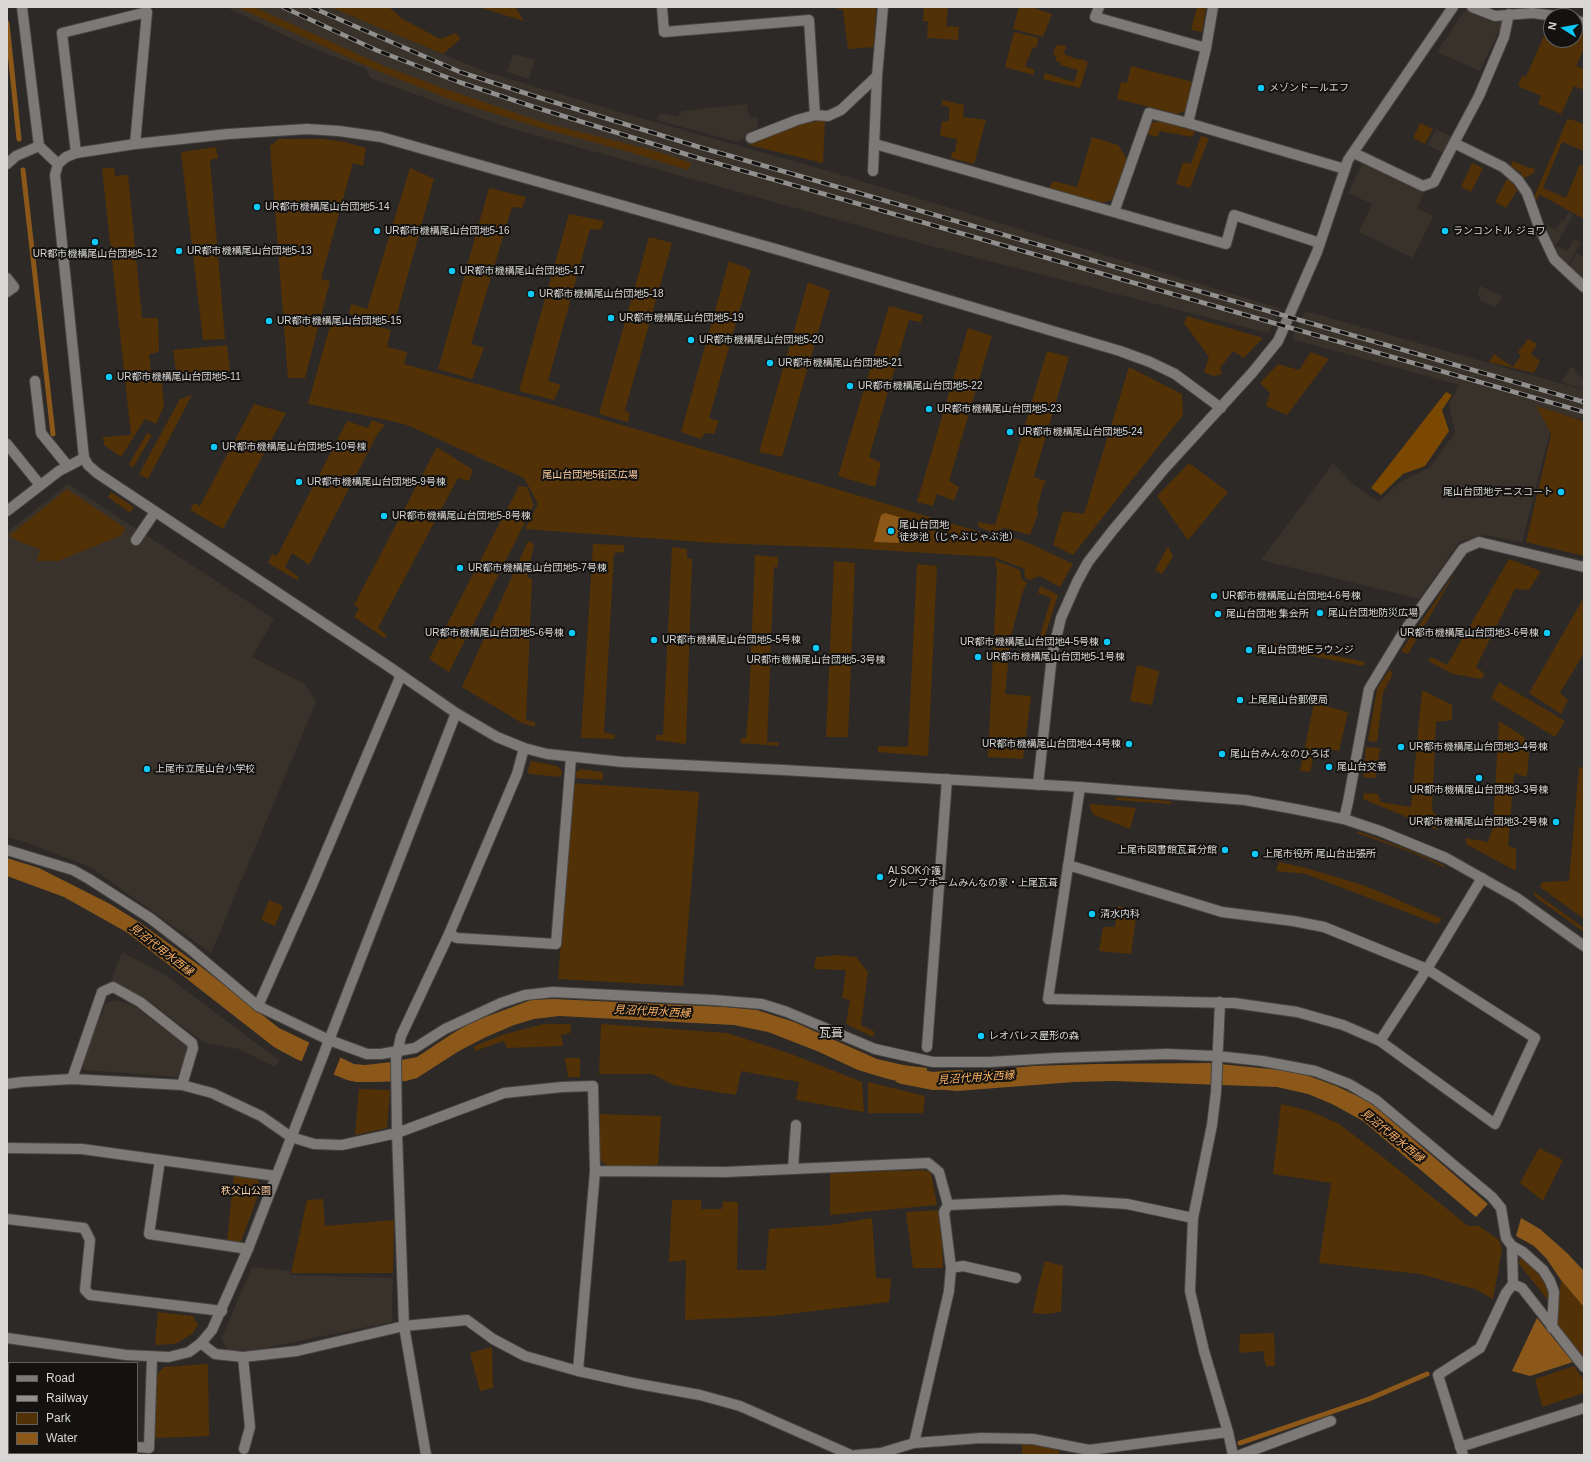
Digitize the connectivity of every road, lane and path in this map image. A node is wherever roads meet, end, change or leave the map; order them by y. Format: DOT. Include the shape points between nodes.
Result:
graph roads {
  1 [pos="22,7"];
  2 [pos="662,7"];
  3 [pos="883,7"];
  4 [pos="1099,7"];
  5 [pos="1213,7"];
  6 [pos="1453,7"];
  7 [pos="1472,7"];
  8 [pos="1509,14"];
  9 [pos="1543,14"];
  10 [pos="1206,48"];
  11 [pos="877,76"];
  12 [pos="815,115"];
  13 [pos="1188,123"];
  14 [pos="751,138"];
  15 [pos="1454,143"];
  16 [pos="134,144"];
  17 [pos="875,144"];
  18 [pos="39,146"];
  19 [pos="76,152"];
  20 [pos="1354,152"];
  21 [pos="7,164"];
  22 [pos="58,164"];
  23 [pos="1345,169"];
  24 [pos="874,171"];
  25 [pos="1114,212"];
  26 [pos="1320,243"];
  27 [pos="7,278"];
  28 [pos="1584,287"];
  29 [pos="7,292"];
  30 [pos="35,381"];
  31 [pos="1221,408"];
  32 [pos="7,444"];
  33 [pos="84,458"];
  34 [pos="67,465"];
  35 [pos="40,484"];
  36 [pos="7,511"];
  37 [pos="155,512"];
  38 [pos="136,540"];
  39 [pos="1584,567"];
  40 [pos="401,675"];
  41 [pos="456,713"];
  42 [pos="524,748"];
  43 [pos="571,758"];
  44 [pos="947,779"];
  45 [pos="1038,785"];
  46 [pos="1080,787"];
  47 [pos="1344,819"];
  48 [pos="7,850"];
  49 [pos="1068,865"];
  50 [pos="1482,878"];
  51 [pos="449,934"];
  52 [pos="1584,946"];
  53 [pos="1426,969"];
  54 [pos="1220,1002"];
  55 [pos="258,1006"];
  56 [pos="1380,1041"];
  57 [pos="328,1044"];
  58 [pos="397,1054"];
  59 [pos="926,1054"];
  60 [pos="1217,1058"];
  61 [pos="72,1079"];
  62 [pos="7,1084"];
  63 [pos="182,1085"];
  64 [pos="796,1125"];
  65 [pos="397,1133"];
  66 [pos="291,1137"];
  67 [pos="7,1148"];
  68 [pos="160,1160"];
  69 [pos="793,1169"];
  70 [pos="595,1171"];
  71 [pos="276,1176"];
  72 [pos="948,1205"];
  73 [pos="1192,1218"];
  74 [pos="7,1219"];
  75 [pos="1512,1246"];
  76 [pos="248,1249"];
  77 [pos="951,1268"];
  78 [pos="1016,1278"];
  79 [pos="1513,1284"];
  80 [pos="222,1311"];
  81 [pos="404,1326"];
  82 [pos="1552,1328"];
  83 [pos="7,1338"];
  84 [pos="201,1343"];
  85 [pos="152,1357"];
  86 [pos="243,1357"];
  87 [pos="1584,1367"];
  88 [pos="578,1371"];
  89 [pos="1584,1408"];
  90 [pos="1331,1421"];
  91 [pos="1228,1432"];
  92 [pos="914,1443"];
  93 [pos="138,1447"];
  94 [pos="244,1449"];
  95 [pos="1461,1451"];
  96 [pos="426,1455"];
  97 [pos="851,1455"];
  98 [pos="856,1455"];
  99 [pos="1232,1455"];
  100 [pos="1240,1455"];
  1 -- 18 [label="street"];
  2 -- 12 [label="street" via="664,32 808,20"];
  3 -- 11 [label="street"];
  4 -- 10 [label="street" via="1095,17"];
  5 -- 10 [label="street"];
  6 -- 20 [label="street"];
  7 -- 8 [label="street" via="1495,16"];
  8 -- 9 [label="street"];
  8 -- 15 [label="street" via="1504,37"];
  10 -- 13 [label="street"];
  11 -- 12 [label="street" via="841,110 828,116"];
  11 -- 17 [label="street"];
  12 -- 14 [label="street"];
  13 -- 23 [label="street"];
  13 -- 25 [label="street" via="1149,114"];
  15 -- 20 [label="street" via="1434,182 1423,186"];
  15 -- 28 [label="street" via="1504,167 1518,180 1527,194 1554,260"];
  16 -- 19 [label="street"];
  16 -- 19 [label="street" via="147,12 62,32"];
  16 -- 31 [label="street" via="307,129 381,137 1120,350 1174,374"];
  17 -- 24 [label="street"];
  17 -- 25 [label="street"];
  18 -- 21 [label="street" via="16,156"];
  18 -- 22 [label="street"];
  19 -- 22 [label="street"];
  20 -- 23 [label="street"];
  22 -- 33 [label="street" via="55,185"];
  23 -- 26 [label="street"];
  25 -- 26 [label="street" via="1226,244 1234,215"];
  26 -- 31 [label="street" via="1278,341"];
  27 -- 29 [label="street" via="14,287"];
  30 -- 34 [label="street" via="41,433"];
  31 -- 45 [label="street" via="1165,468 1113,530 1088,562 1072,591 1061,618 1052,655"];
  32 -- 35 [label="street"];
  33 -- 34 [label="street"];
  33 -- 37 [label="street" via="97,473"];
  34 -- 35 [label="street"];
  35 -- 36 [label="street"];
  37 -- 38 [label="street"];
  37 -- 40 [label="street"];
  39 -- 47 [label="street" via="1479,542 1463,550 1403,633 1369,689"];
  40 -- 41 [label="street"];
  40 -- 55 [label="street"];
  41 -- 42 [label="street"];
  41 -- 57 [label="street"];
  42 -- 43 [label="street"];
  42 -- 51 [label="street" via="517,774"];
  43 -- 44 [label="street"];
  43 -- 51 [label="street" via="556,944 457,938"];
  44 -- 45 [label="street"];
  44 -- 59 [label="street"];
  45 -- 46 [label="street"];
  46 -- 47 [label="street" via="1246,800"];
  46 -- 49 [label="street"];
  47 -- 50 [label="street" via="1431,852"];
  48 -- 55 [label="street" via="73,870 89,879 156,922"];
  49 -- 53 [label="street" via="1222,912 1324,927"];
  49 -- 54 [label="street" via="1048,999"];
  50 -- 52 [label="street" via="1517,898"];
  50 -- 53 [label="street"];
  51 -- 58 [label="street" via="402,1036"];
  53 -- 56 [label="street"];
  53 -- 56 [label="street" via="1535,1038 1495,1124"];
  54 -- 56 [label="street" via="1297,1012 1342,1025"];
  54 -- 60 [label="street"];
  55 -- 57 [label="street"];
  57 -- 58 [label="street" via="367,1054"];
  57 -- 66 [label="street"];
  58 -- 59 [label="street" via="415,1048 445,1029 501,1003 525,995 553,992 762,1004 875,1049"];
  58 -- 65 [label="street"];
  59 -- 60 [label="street" via="933,1062 1167,1054"];
  60 -- 73 [label="street" via="1212,1125"];
  60 -- 75 [label="street" via="1262,1061 1315,1071 1348,1084 1376,1100 1492,1197 1501,1208 1506,1238"];
  61 -- 62 [label="street"];
  61 -- 63 [label="street"];
  61 -- 63 [label="street" via="102,992 113,987 140,1002 192,1043 193,1048"];
  63 -- 66 [label="street" via="212,1093 261,1116"];
  64 -- 69 [label="street"];
  65 -- 66 [label="street" via="342,1145 314,1144"];
  65 -- 70 [label="street" via="504,1093 593,1086"];
  65 -- 81 [label="street"];
  66 -- 71 [label="street"];
  67 -- 68 [label="street" via="82,1149"];
  68 -- 71 [label="street"];
  68 -- 76 [label="street" via="149,1234"];
  69 -- 70 [label="street" via="725,1172"];
  69 -- 72 [label="street" via="928,1163 939,1172"];
  70 -- 88 [label="street"];
  71 -- 76 [label="street"];
  72 -- 73 [label="street" via="1064,1200 1127,1204"];
  72 -- 77 [label="street" via="944,1212"];
  73 -- 91 [label="street" via="1190,1291 1204,1351"];
  74 -- 80 [label="street" via="84,1228 90,1240 85,1290 90,1296"];
  75 -- 79 [label="street"];
  75 -- 82 [label="street" via="1543,1270 1550,1281 1554,1292"];
  76 -- 80 [label="street"];
  77 -- 78 [label="street" via="963,1266"];
  77 -- 92 [label="street" via="949,1291"];
  79 -- 82 [label="street" via="1522,1288"];
  79 -- 95 [label="street" via="1480,1348 1438,1375"];
  80 -- 84 [label="street" via="212,1330"];
  81 -- 86 [label="street" via="297,1350"];
  81 -- 88 [label="street" via="467,1320 493,1339 525,1356"];
  81 -- 96 [label="street"];
  82 -- 87 [label="street"];
  83 -- 85 [label="street"];
  84 -- 85 [label="street" via="189,1352"];
  84 -- 86 [label="street" via="215,1354"];
  85 -- 93 [label="street" via="149,1448"];
  86 -- 94 [label="street" via="250,1427"];
  88 -- 97 [label="street" via="700,1395 740,1406"];
  89 -- 95 [label="street"];
  90 -- 100 [label="street"];
  91 -- 92 [label="street" via="1089,1450 1033,1439 980,1438"];
  91 -- 99 [label="street"];
  92 -- 98 [label="street" via="881,1452"];
}
